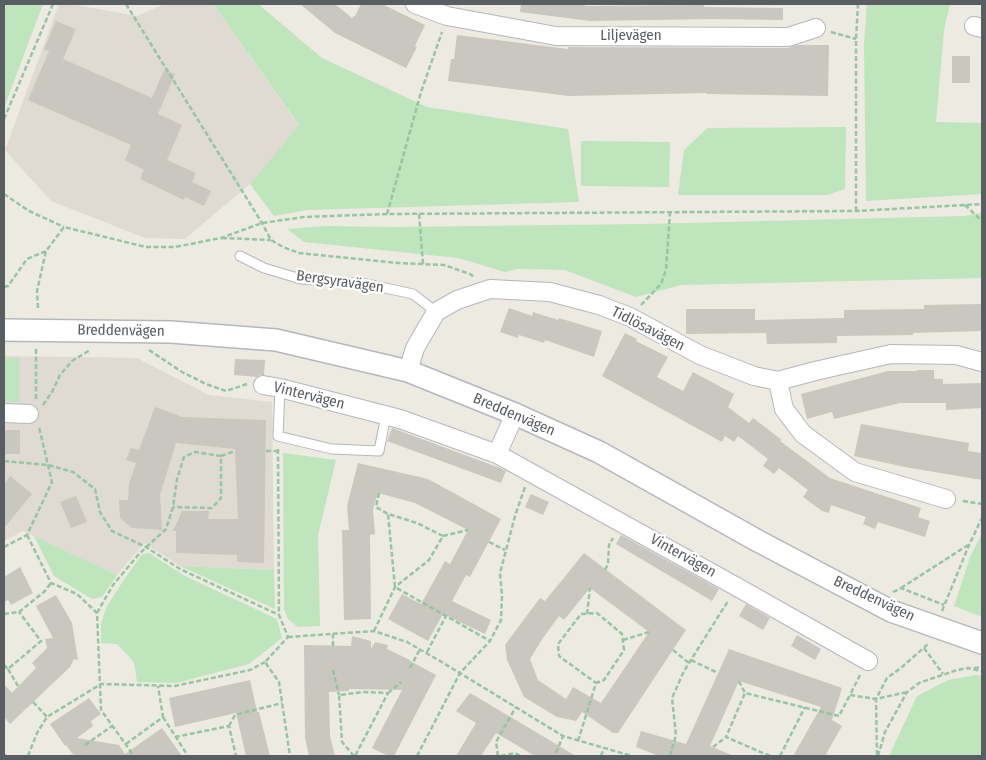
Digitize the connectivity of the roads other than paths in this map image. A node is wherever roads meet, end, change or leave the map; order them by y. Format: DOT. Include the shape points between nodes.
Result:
graph roads {
  1 [pos="415,4"];
  2 [pos="449,10"];
  3 [pos="816,28"];
  4 [pos="240,256"];
  5 [pos="436,312"];
  6 [pos="4,330"];
  7 [pos="982,362"];
  8 [pos="408,371"];
  9 [pos="778,381"];
  10 [pos="272,387"];
  11 [pos="4,413"];
  12 [pos="36,413"];
  13 [pos="515,414"];
  14 [pos="386,416"];
  15 [pos="497,454"];
  16 [pos="946,499"];
  17 [pos="982,643"];
  18 [pos="868,661"];
  1 -- 2 [label="street, Liljevägen"];
  2 -- 3 [label="street, Liljevägen" via="556,36 788,37"];
  4 -- 5 [label="lane, Bergsyravägen" via="264,268 302,279 367,284 413,294"];
  5 -- 8 [label="street" via="415,348"];
  5 -- 9 [label="street, Tidlösavägen" via="457,300 490,289 550,292 599,304 630,317 700,356 754,376"];
  6 -- 8 [label="street, Breddenvägen" via="171,332 276,340"];
  7 -- 9 [label="street, Tidlösavägen" via="956,355 891,354"];
  8 -- 13 [label="street, Breddenvägen"];
  9 -- 16 [label="street" via="784,409 803,434 855,472"];
  10 -- 14 [label="street, Vintervägen"];
  10 -- 14 [label="lane" via="278,436 332,449 379,451"];
  11 -- 12 [label="street"];
  13 -- 15 [label="street"];
  13 -- 17 [label="street, Breddenvägen" via="599,452 891,611"];
  14 -- 15 [label="street, Vintervägen"];
  15 -- 18 [label="street, Vintervägen"];
}
